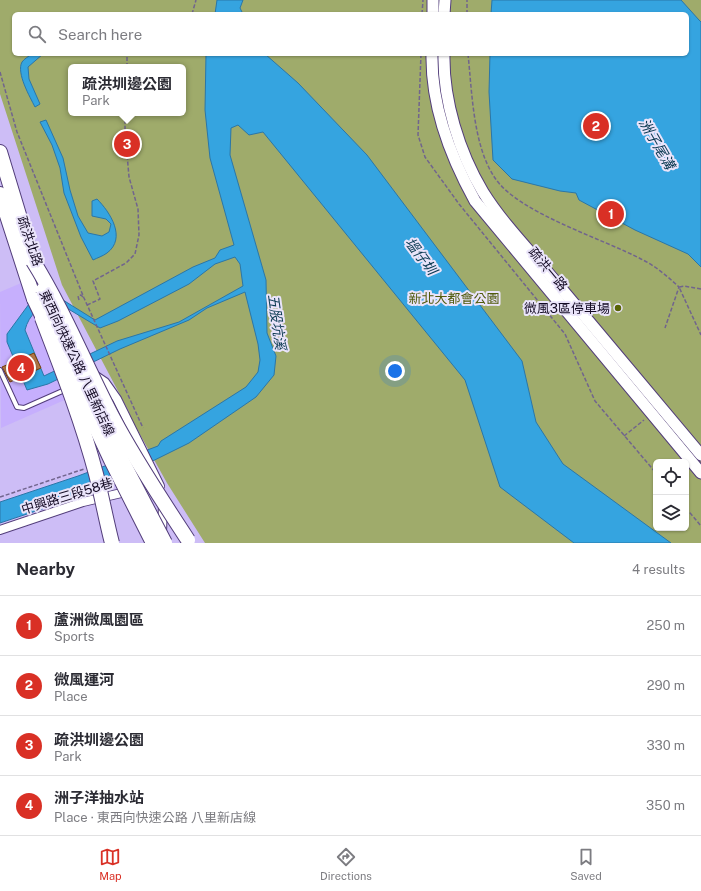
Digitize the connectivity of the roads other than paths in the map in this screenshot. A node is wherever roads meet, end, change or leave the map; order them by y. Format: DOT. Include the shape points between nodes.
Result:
graph roads {
  1 [pos="433,0"];
  2 [pos="445,0"];
  3 [pos="433,12"];
  4 [pos="444,12"];
  5 [pos="432,56"];
  6 [pos="444,56"];
  7 [pos="0,152"];
  8 [pos="0,193"];
  9 [pos="33,261"];
  10 [pos="34,299"];
  11 [pos="65,356"];
  12 [pos="0,370"];
  13 [pos="96,376"];
  14 [pos="78,384"];
  15 [pos="117,399"];
  16 [pos="92,411"];
  17 [pos="701,455"];
  18 [pos="91,467"];
  19 [pos="701,474"];
  20 [pos="163,502"];
  21 [pos="142,514"];
  22 [pos="0,530"];
  23 [pos="190,542"];
  24 [pos="112,543"];
  25 [pos="153,543"];
  26 [pos="157,543"];
  27 [pos="161,543"];
  28 [pos="165,543"];
  1 -- 3 [label="street"];
  2 -- 4 [label="street"];
  5 -- 19 [label="street, 疏洪一路" via="436,103 463,180 475,201"];
  6 -- 17 [label="street, 疏洪一路" via="445,87 452,116 462,147 483,192"];
  7 -- 9 [label="highway, 東西向快速公路 八里新店線"];
  8 -- 10 [label="highway, 東西向快速公路 八里新店線"];
  8 -- 11 [label="street, 疏洪北路" via="27,271"];
  9 -- 23 [label="highway, bridge" via="62,310 113,418 157,494"];
  9 -- 28 [label="highway, 東西向快速公路 八里新店線, bridge" via="51,314"];
  10 -- 24 [label="highway, bridge" via="85,437"];
  10 -- 25 [label="highway, 東西向快速公路 八里新店線, bridge" via="110,460"];
  11 -- 13 [label="street"];
  11 -- 14 [label="street, 疏洪北路"];
  12 -- 14 [label="lane" via="17,407 24,408"];
  13 -- 14 [label="street"];
  13 -- 15 [label="street"];
  14 -- 16 [label="street, 疏洪北路"];
  15 -- 16 [label="street"];
  15 -- 20 [label="street" via="158,481 165,500"];
  16 -- 18 [label="street, 疏洪北路" via="114,458"];
  20 -- 21 [label="street"];
  20 -- 27 [label="street"];
  21 -- 22 [label="street, 中興路三段58巷" via="129,490 83,502"];
  21 -- 26 [label="street, 中興路三段58巷"];
}
